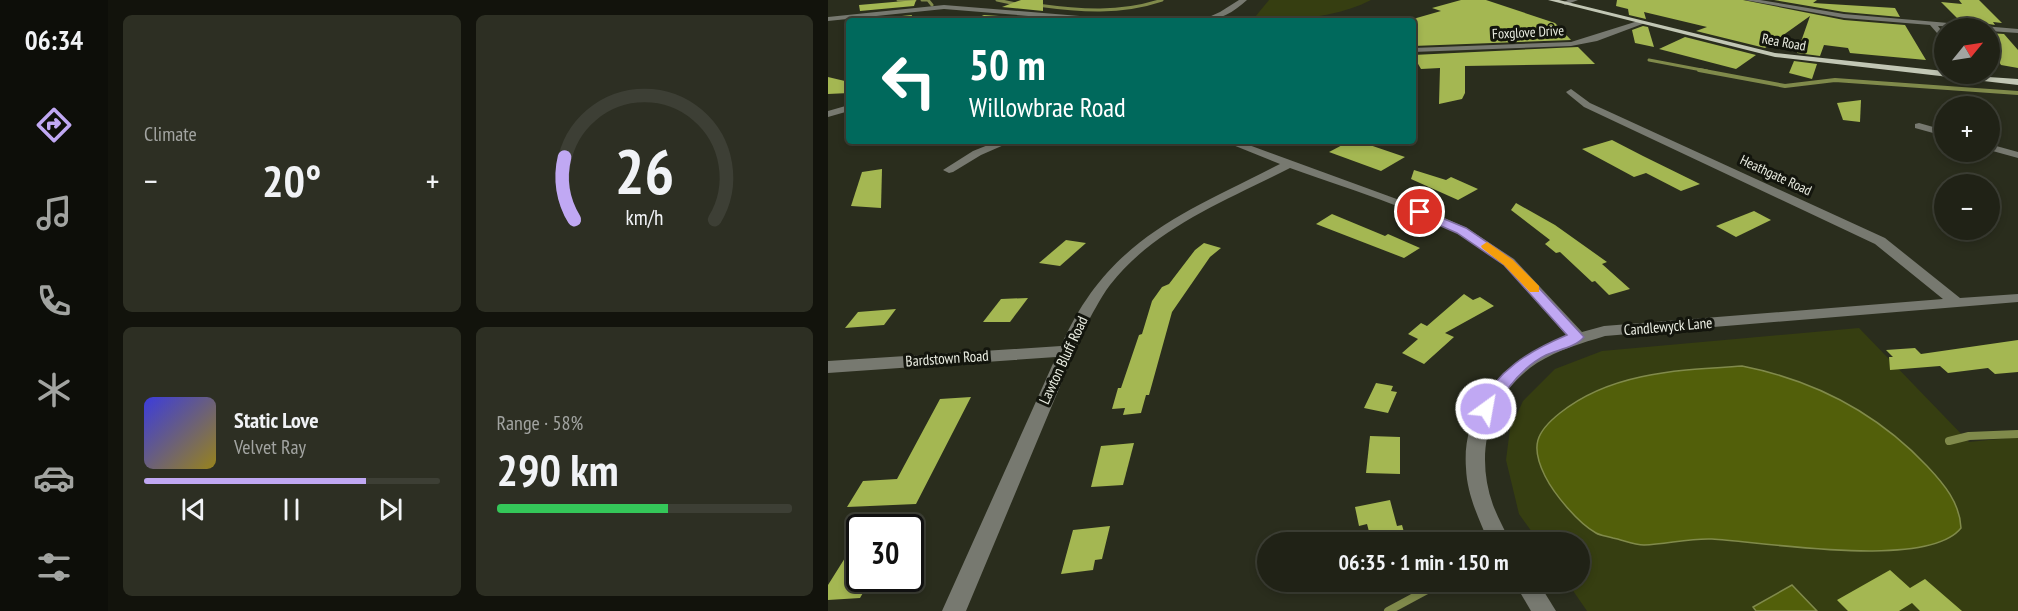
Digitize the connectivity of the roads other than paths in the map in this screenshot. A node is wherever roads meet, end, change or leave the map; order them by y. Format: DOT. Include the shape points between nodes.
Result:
graph roads {
  1 [pos="1244,0"];
  2 [pos="1551,0"];
  3 [pos="1575,0"];
  4 [pos="1748,0"];
  5 [pos="1564,3"];
  6 [pos="1078,18"];
  7 [pos="1212,18"];
  8 [pos="828,19"];
  9 [pos="1641,23"];
  10 [pos="1933,24"];
  11 [pos="2000,30"];
  12 [pos="2018,31"];
  13 [pos="1416,50"];
  14 [pos="1934,71"];
  15 [pos="2000,78"];
  16 [pos="2018,82"];
  17 [pos="1571,92"];
  18 [pos="846,109"];
  19 [pos="828,114"];
  20 [pos="1919,126"];
  21 [pos="1934,130"];
  22 [pos="1000,144"];
  23 [pos="1236,144"];
  24 [pos="2000,150"];
  25 [pos="2018,155"];
  26 [pos="1288,164"];
  27 [pos="949,170"];
  28 [pos="2018,298"];
  29 [pos="1957,303"];
  30 [pos="1577,337"];
  31 [pos="1066,351"];
  32 [pos="828,367"];
  33 [pos="1495,532"];
  34 [pos="1532,592"];
  35 [pos="954,611"];
  36 [pos="1544,611"];
  1 -- 7 [label="street"];
  2 -- 5 [label="main road, Rea Road"];
  3 -- 5 [label="street"];
  4 -- 10 [label="street" via="1816,13"];
  5 -- 9 [label="main road, Rea Road"];
  6 -- 8 [label="street" via="952,8"];
  9 -- 13 [label="street, Foxglove Drive" via="1571,44"];
  9 -- 14 [label="main road, Rea Road" via="1785,56"];
  11 -- 12 [label="street"];
  15 -- 16 [label="main road, Rea Road"];
  17 -- 29 [label="street, Heathgate Road" via="1587,105 1880,241"];
  18 -- 19 [label="street"];
  20 -- 21 [label="street"];
  22 -- 27 [label="street"];
  23 -- 26 [label="street"];
  24 -- 25 [label="street"];
  26 -- 30 [label="street" via="1420,212 1470,236 1509,262"];
  26 -- 31 [label="street, Lawton Bluff Road" via="1192,213 1143,244 1104,283"];
  28 -- 29 [label="street, Candlewyck Lane"];
  29 -- 30 [label="street, Candlewyck Lane" via="1604,331"];
  30 -- 33 [label="street, Candlewyck Lane" via="1538,353 1517,368 1492,397 1481,421 1476,478"];
  31 -- 32 [label="street, Bardstown Road"];
  31 -- 35 [label="street, Lawton Bluff Road"];
  34 -- 36 [label="street"];
}
